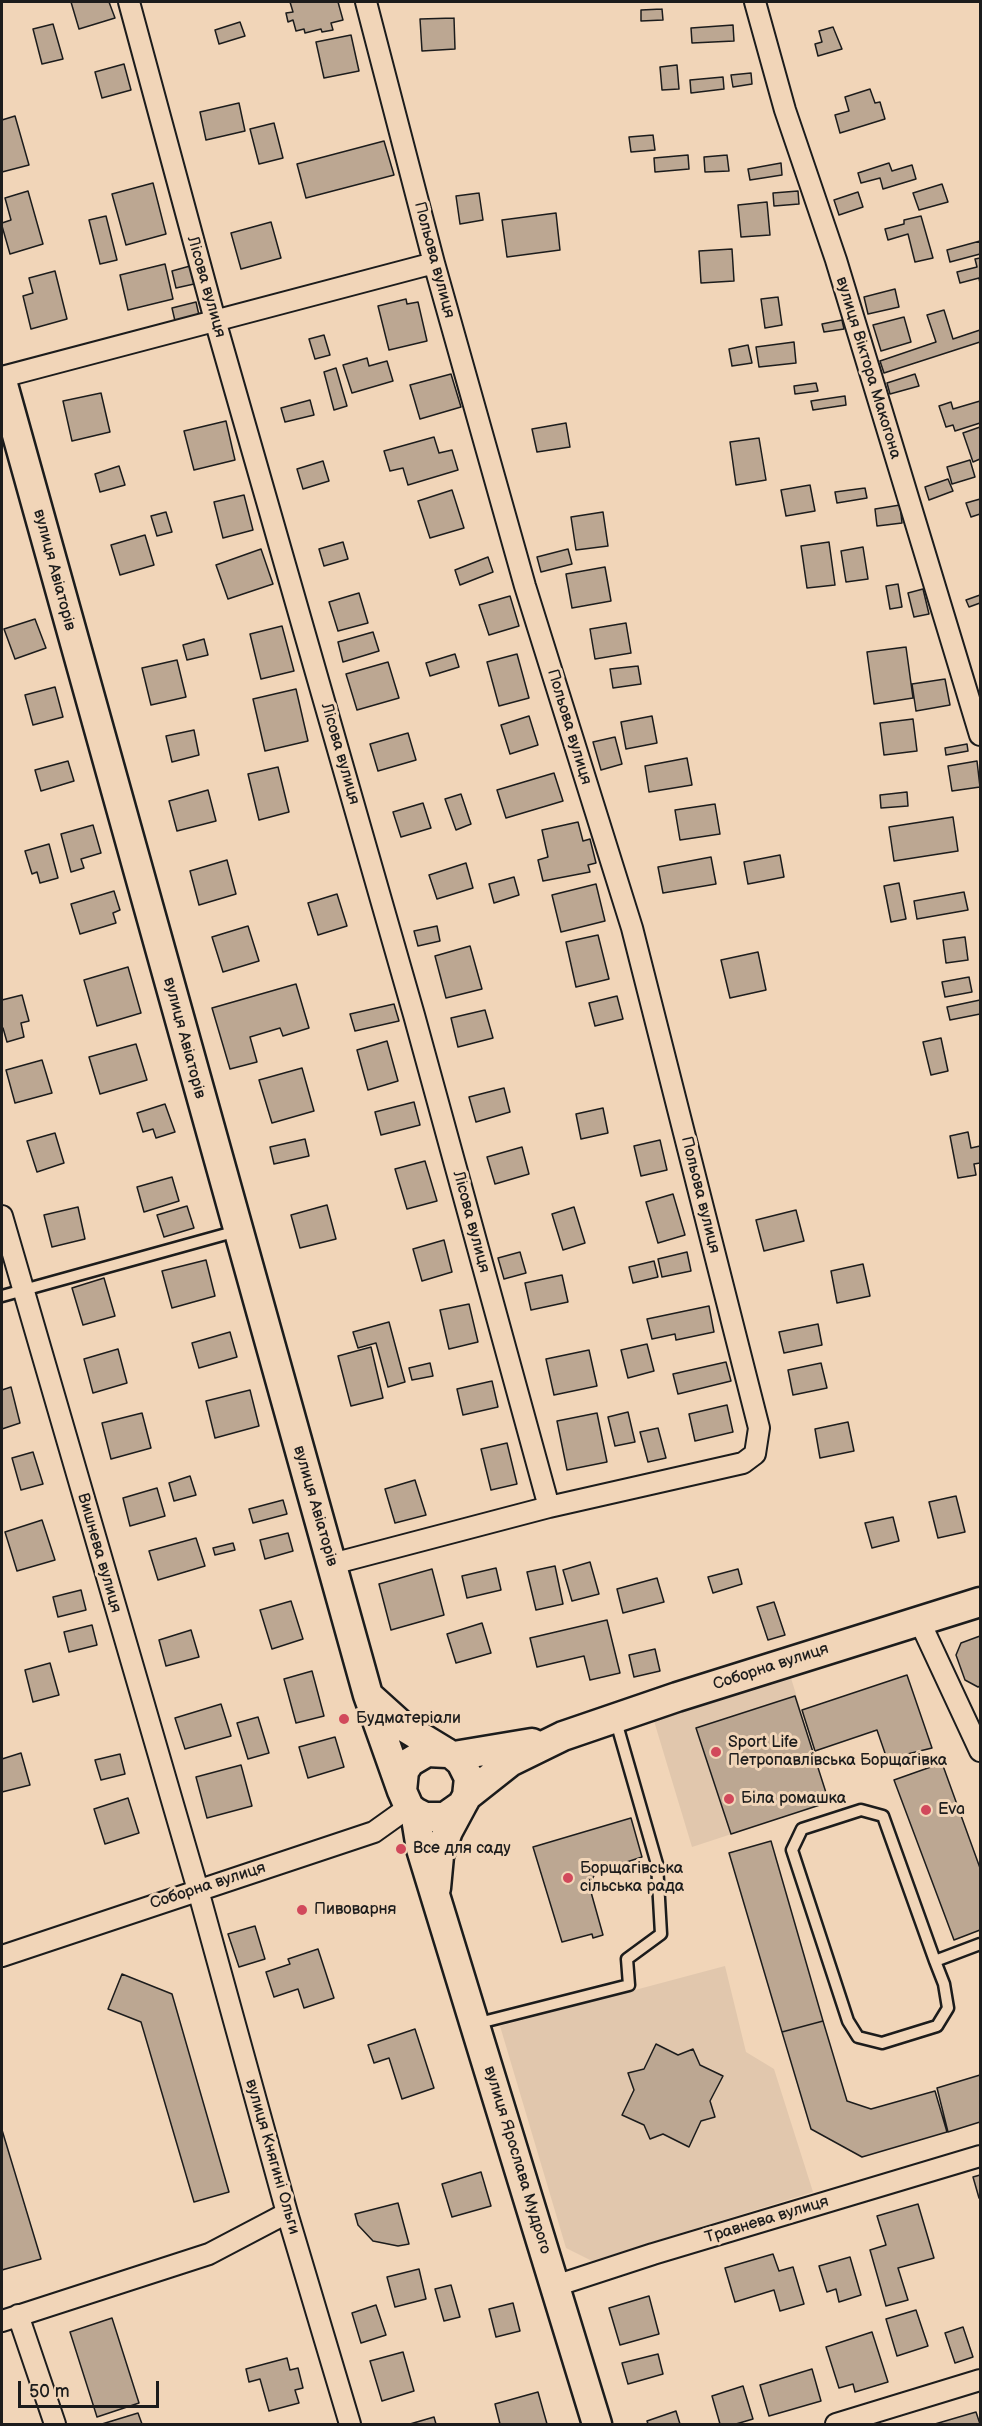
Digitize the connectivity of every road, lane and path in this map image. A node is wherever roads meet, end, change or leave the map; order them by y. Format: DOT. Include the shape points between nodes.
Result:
graph roads {
  1 [pos="129,2"];
  2 [pos="366,2"];
  3 [pos="755,2"];
  4 [pos="434,263"];
  5 [pos="215,320"];
  6 [pos="2,379"];
  7 [pos="981,735"];
  8 [pos="2,1216"];
  9 [pos="237,1231"];
  10 [pos="22,1290"];
  11 [pos="2,1296"];
  12 [pos="549,1508"];
  13 [pos="332,1564"];
  14 [pos="981,1602"];
  15 [pos="919,1620"];
  16 [pos="368,1695"];
  17 [pos="614,1718"];
  18 [pos="563,1736"];
  19 [pos="981,1751"];
  20 [pos="451,1755"];
  21 [pos="465,1801"];
  22 [pos="409,1803"];
  23 [pos="198,1890"];
  24 [pos="435,1896"];
  25 [pos="981,1944"];
  26 [pos="2,1956"];
  27 [pos="935,1961"];
  28 [pos="475,2024"];
  29 [pos="981,2156"];
  30 [pos="287,2213"];
  31 [pos="555,2286"];
  32 [pos="10,2318"];
  33 [pos="981,2380"];
  34 [pos="55,2424"];
  35 [pos="350,2424"];
  36 [pos="597,2424"];
  37 [pos="836,2424"];
  1 -- 5 [label="street, Лісова вулиця"];
  2 -- 4 [label="street, Польова вулиця"];
  3 -- 7 [label="street, вулиця Віктора Макогона" via="785,110 836,260"];
  4 -- 5 [label="street"];
  4 -- 12 [label="street, Польова вулиця" via="525,586 632,928 759,1428 754,1454 743,1463"];
  5 -- 6 [label="street"];
  5 -- 12 [label="street, Лісова вулиця" via="414,1015"];
  6 -- 9 [label="main road, вулиця Авіаторів"];
  8 -- 10 [label="street, Вишнева вулиця"];
  9 -- 10 [label="lane"];
  9 -- 13 [label="main road, вулиця Авіаторів"];
  10 -- 11 [label="lane"];
  10 -- 23 [label="street, Вишнева вулиця"];
  12 -- 13 [label="street"];
  13 -- 16 [label="main road, вулиця Авіаторів"];
  14 -- 15 [label="main road, Соборна вулиця"];
  15 -- 17 [label="main road, Соборна вулиця"];
  15 -- 19 [label="street"];
  16 -- 20 [label="main road" via="401,1725"];
  16 -- 22 [label="main road, вулиця Авіаторів"];
  17 -- 18 [label="main road, Соборна вулиця"];
  17 -- 28 [label="lane" via="657,1864 661,1934 627,1959 630,1985"];
  18 -- 20 [label="main road, Соборна вулиця"];
  18 -- 21 [label="main road, Соборна вулиця" via="510,1762"];
  20 -- 21 [label="main road" via="461,1762 469,1778"];
  20 -- 22 [label="main road" via="427,1752 410,1762 401,1780"];
  21 -- 22 [label="main road" via="445,1817 425,1817"];
  21 -- 24 [label="main road, вулиця Ярослава Мудрого" via="439,1856"];
  22 -- 23 [label="street, Соборна вулиця" via="374,1832"];
  22 -- 24 [label="main road, вулиця Ярослава Мудрого"];
  23 -- 26 [label="street, Соборна вулиця"];
  23 -- 30 [label="street, вулиця Княгині Ольги"];
  24 -- 28 [label="main road, вулиця Ярослава Мудрого"];
  25 -- 27 [label="lane"];
  27 -- 27 [label="lane" via="883,1816 861,1810 802,1829 792,1850 848,2021 858,2037 882,2043 937,2026 948,2008"];
  28 -- 31 [label="main road, вулиця Ярослава Мудрого"];
  29 -- 31 [label="street, Травнева вулиця"];
  30 -- 32 [label="street" via="209,2254"];
  30 -- 35 [label="street, вулиця Княгині Ольги"];
  31 -- 36 [label="main road, вулиця Ярослава Мудрого"];
  32 -- 34 [label="street"];
  33 -- 37 [label="street"];
}
